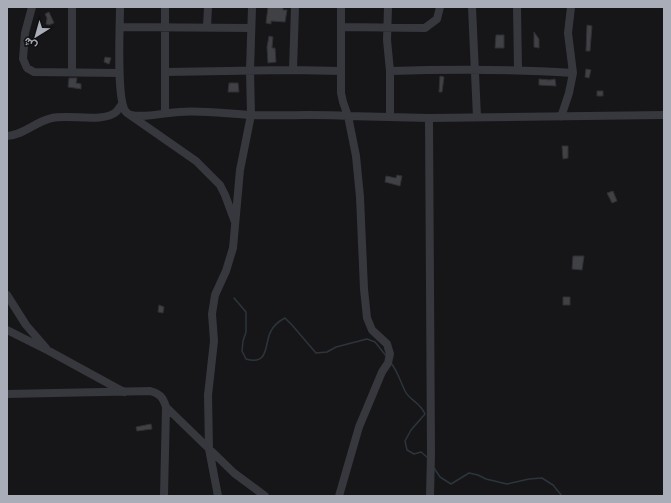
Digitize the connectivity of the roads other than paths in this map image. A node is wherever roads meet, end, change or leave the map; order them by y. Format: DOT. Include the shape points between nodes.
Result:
graph roads {
  1 [pos="32,7"];
  2 [pos="72,7"];
  3 [pos="120,7"];
  4 [pos="165,7"];
  5 [pos="208,7"];
  6 [pos="252,7"];
  7 [pos="296,7"];
  8 [pos="341,7"];
  9 [pos="388,7"];
  10 [pos="440,7"];
  11 [pos="472,7"];
  12 [pos="517,7"];
  13 [pos="572,7"];
  14 [pos="120,27"];
  15 [pos="207,27"];
  16 [pos="342,27"];
  17 [pos="164,28"];
  18 [pos="251,28"];
  19 [pos="387,28"];
  20 [pos="476,69"];
  21 [pos="518,69"];
  22 [pos="250,70"];
  23 [pos="293,70"];
  24 [pos="342,71"];
  25 [pos="390,71"];
  26 [pos="72,72"];
  27 [pos="166,72"];
  28 [pos="119,73"];
  29 [pos="573,73"];
  30 [pos="122,104"];
  31 [pos="165,113"];
  32 [pos="130,115"];
  33 [pos="251,115"];
  34 [pos="664,115"];
  35 [pos="348,116"];
  36 [pos="390,116"];
  37 [pos="477,117"];
  38 [pos="561,117"];
  39 [pos="429,118"];
  40 [pos="7,136"];
  41 [pos="235,223"];
  42 [pos="7,295"];
  43 [pos="7,330"];
  44 [pos="48,351"];
  45 [pos="124,393"];
  46 [pos="7,394"];
  47 [pos="166,407"];
  48 [pos="209,449"];
  49 [pos="164,496"];
  50 [pos="218,496"];
  51 [pos="265,496"];
  52 [pos="339,496"];
  53 [pos="430,496"];
  1 -- 26 [label="street" via="25,33 23,59 27,68 34,72"];
  2 -- 26 [label="street"];
  3 -- 14 [label="street"];
  4 -- 17 [label="street"];
  5 -- 15 [label="street"];
  6 -- 18 [label="street"];
  7 -- 23 [label="street"];
  8 -- 16 [label="street"];
  9 -- 19 [label="street"];
  10 -- 19 [label="street" via="437,20 425,28"];
  11 -- 20 [label="street"];
  12 -- 21 [label="street"];
  13 -- 29 [label="street" via="568,33"];
  14 -- 17 [label="street"];
  14 -- 28 [label="street"];
  15 -- 17 [label="street"];
  15 -- 18 [label="street"];
  16 -- 19 [label="street"];
  16 -- 24 [label="street"];
  17 -- 27 [label="street"];
  18 -- 22 [label="street"];
  19 -- 25 [label="street"];
  20 -- 21 [label="street"];
  20 -- 25 [label="street"];
  20 -- 37 [label="street"];
  21 -- 29 [label="street"];
  22 -- 23 [label="street"];
  22 -- 27 [label="street"];
  22 -- 33 [label="street"];
  23 -- 24 [label="street"];
  24 -- 35 [label="street" via="341,93"];
  25 -- 36 [label="street"];
  26 -- 28 [label="street"];
  27 -- 31 [label="street"];
  28 -- 30 [label="street"];
  29 -- 38 [label="street"];
  30 -- 32 [label="street"];
  30 -- 40 [label="street" via="109,116 53,118"];
  31 -- 32 [label="street"];
  31 -- 33 [label="street"];
  32 -- 41 [label="street" via="196,161 220,185"];
  33 -- 35 [label="street"];
  33 -- 41 [label="street" via="240,170"];
  34 -- 38 [label="street"];
  35 -- 36 [label="street"];
  35 -- 52 [label="street" via="356,156 360,197 367,318 372,330 387,344 390,354 359,427"];
  36 -- 39 [label="street"];
  37 -- 38 [label="street"];
  37 -- 39 [label="street"];
  39 -- 53 [label="street"];
  41 -- 48 [label="street" via="233,248 215,295 212,314 214,341 208,395"];
  42 -- 44 [label="street" via="26,325"];
  43 -- 44 [label="street"];
  44 -- 45 [label="street"];
  45 -- 46 [label="street"];
  45 -- 47 [label="street" via="159,394 164,399"];
  47 -- 48 [label="street"];
  47 -- 49 [label="street"];
  48 -- 50 [label="street"];
  48 -- 51 [label="street"];
}
